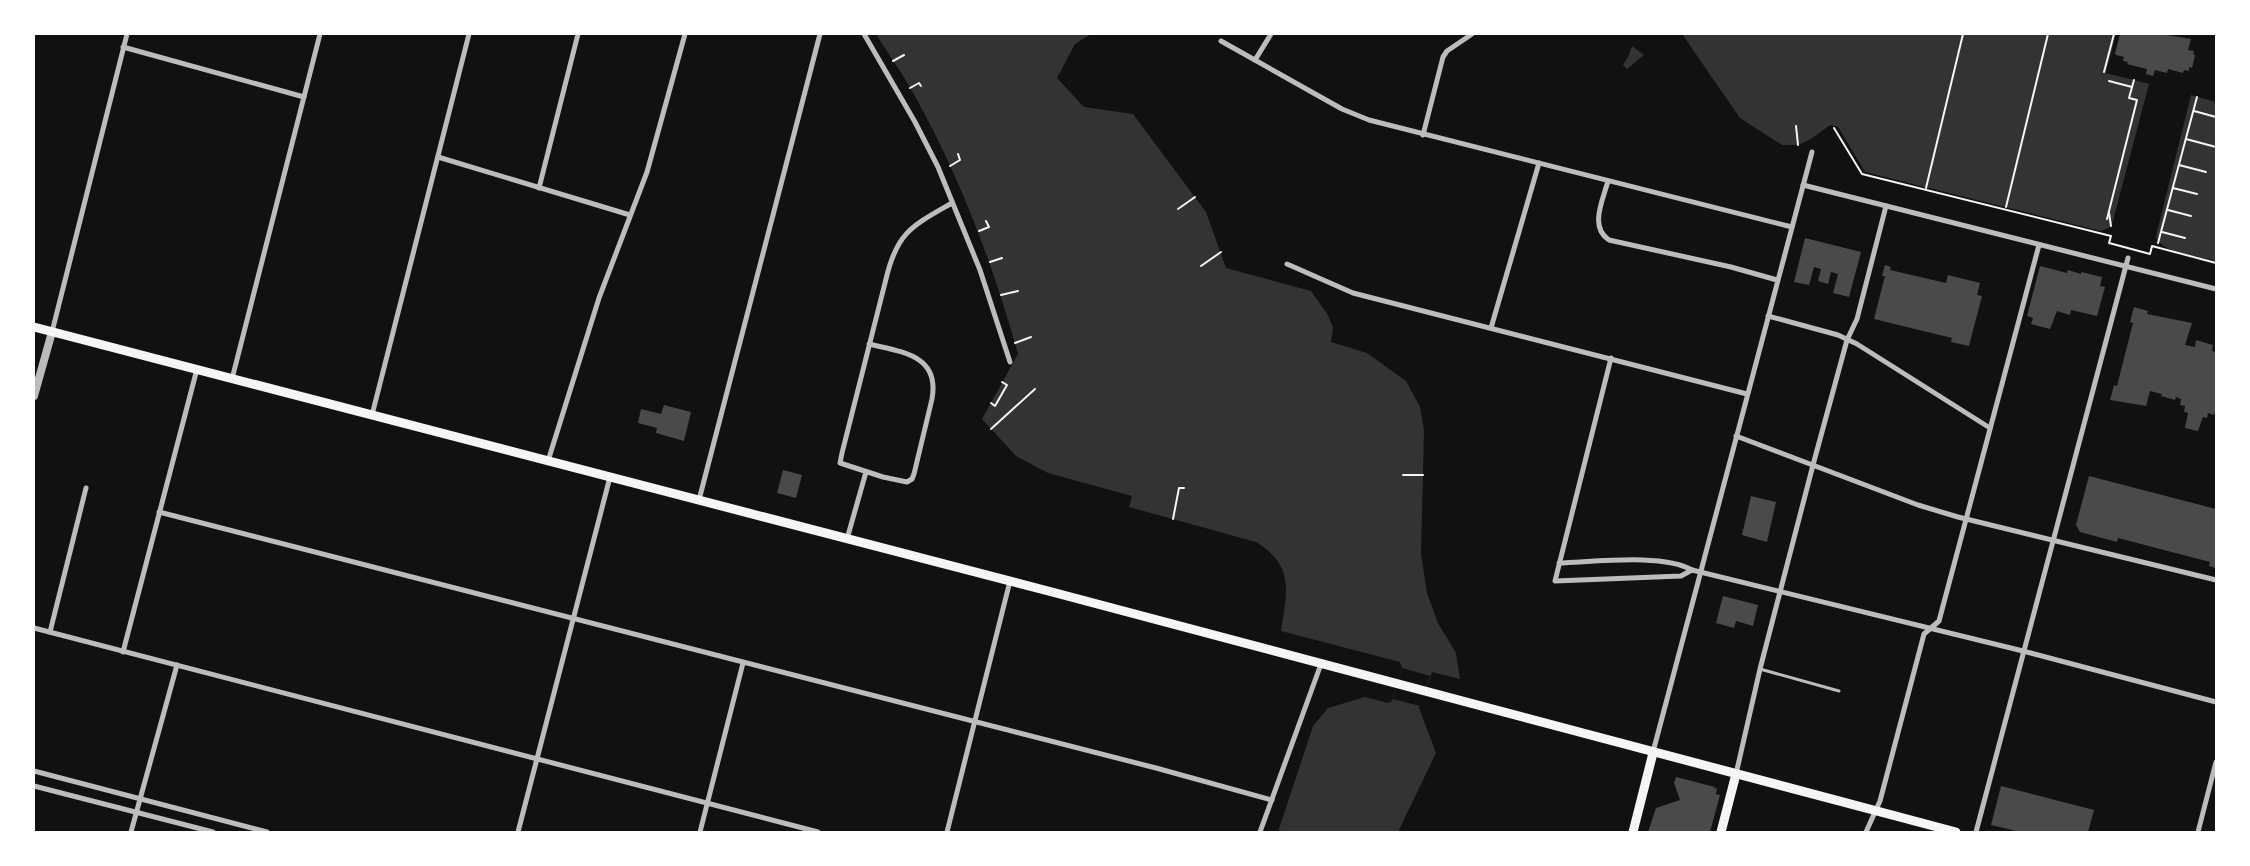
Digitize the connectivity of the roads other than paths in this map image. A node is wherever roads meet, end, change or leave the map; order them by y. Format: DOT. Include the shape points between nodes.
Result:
graph roads {
  1 [pos="127,34"];
  2 [pos="320,34"];
  3 [pos="469,34"];
  4 [pos="578,34"];
  5 [pos="685,34"];
  6 [pos="820,34"];
  7 [pos="864,34"];
  8 [pos="1271,34"];
  9 [pos="1472,34"];
  10 [pos="1221,41"];
  11 [pos="123,47"];
  12 [pos="1254,60"];
  13 [pos="304,96"];
  14 [pos="1423,135"];
  15 [pos="1812,152"];
  16 [pos="438,157"];
  17 [pos="1539,164"];
  18 [pos="1608,181"];
  19 [pos="1803,185"];
  20 [pos="539,188"];
  21 [pos="952,203"];
  22 [pos="1886,206"];
  23 [pos="630,215"];
  24 [pos="1792,227"];
  25 [pos="2039,245"];
  26 [pos="2128,258"];
  27 [pos="1287,264"];
  28 [pos="2126,266"];
  29 [pos="1777,280"];
  30 [pos="2216,289"];
  31 [pos="1768,316"];
  32 [pos="34,327"];
  33 [pos="1491,328"];
  34 [pos="52,332"];
  35 [pos="1847,340"];
  36 [pos="869,344"];
  37 [pos="1611,358"];
  38 [pos="1010,362"];
  39 [pos="197,370"];
  40 [pos="232,378"];
  41 [pos="1747,394"];
  42 [pos="34,396"];
  43 [pos="372,415"];
  44 [pos="1990,428"];
  45 [pos="1736,436"];
  46 [pos="548,461"];
  47 [pos="1813,465"];
  48 [pos="866,472"];
  49 [pos="610,477"];
  50 [pos="86,488"];
  51 [pos="699,500"];
  52 [pos="159,512"];
  53 [pos="1967,519"];
  54 [pos="847,539"];
  55 [pos="2055,540"];
  56 [pos="1559,563"];
  57 [pos="1692,570"];
  58 [pos="1700,572"];
  59 [pos="2216,580"];
  60 [pos="1010,581"];
  61 [pos="1780,591"];
  62 [pos="573,618"];
  63 [pos="34,628"];
  64 [pos="1929,629"];
  65 [pos="50,632"];
  66 [pos="123,652"];
  67 [pos="2024,652"];
  68 [pos="743,663"];
  69 [pos="1321,664"];
  70 [pos="177,666"];
  71 [pos="1760,669"];
  72 [pos="1839,691"];
  73 [pos="2216,702"];
  74 [pos="974,722"];
  75 [pos="1653,753"];
  76 [pos="536,759"];
  77 [pos="2216,762"];
  78 [pos="34,772"];
  79 [pos="1736,774"];
  80 [pos="34,786"];
  81 [pos="140,799"];
  82 [pos="1272,800"];
  83 [pos="708,803"];
  84 [pos="1875,810"];
  85 [pos="137,812"];
  86 [pos="132,832"];
  87 [pos="213,832"];
  88 [pos="267,832"];
  89 [pos="518,832"];
  90 [pos="700,832"];
  91 [pos="818,832"];
  92 [pos="946,832"];
  93 [pos="1260,832"];
  94 [pos="1633,832"];
  95 [pos="1721,832"];
  96 [pos="1866,832"];
  97 [pos="1956,832"];
  98 [pos="1976,832"];
  99 [pos="2198,832"];
  1 -- 11 [label="street"];
  2 -- 13 [label="street"];
  3 -- 16 [label="street"];
  4 -- 20 [label="street"];
  5 -- 23 [label="street" via="647,172"];
  6 -- 51 [label="street"];
  7 -- 21 [label="street" via="938,167"];
  8 -- 12 [label="street"];
  9 -- 14 [label="street" via="1443,57"];
  10 -- 12 [label="street"];
  11 -- 13 [label="street"];
  11 -- 34 [label="street"];
  12 -- 14 [label="street" via="1354,115"];
  13 -- 40 [label="street"];
  14 -- 17 [label="street"];
  15 -- 19 [label="street"];
  16 -- 20 [label="street"];
  16 -- 43 [label="street"];
  17 -- 18 [label="street"];
  17 -- 33 [label="street"];
  18 -- 24 [label="street"];
  18 -- 29 [label="street" via="1597,225 1602,236"];
  19 -- 22 [label="street"];
  19 -- 24 [label="street"];
  20 -- 23 [label="street"];
  21 -- 36 [label="street" via="913,226 898,244 889,265"];
  21 -- 38 [label="street" via="980,270"];
  22 -- 25 [label="street"];
  22 -- 35 [label="street" via="1857,319"];
  23 -- 46 [label="street" via="599,298"];
  24 -- 29 [label="street"];
  25 -- 28 [label="street"];
  25 -- 44 [label="street"];
  26 -- 28 [label="street"];
  27 -- 33 [label="street" via="1353,293"];
  28 -- 30 [label="street"];
  28 -- 55 [label="street"];
  29 -- 31 [label="street"];
  31 -- 35 [label="street"];
  31 -- 41 [label="street"];
  32 -- 34 [label="main road"];
  33 -- 37 [label="street"];
  34 -- 39 [label="main road"];
  34 -- 42 [label="street"];
  35 -- 44 [label="street"];
  35 -- 47 [label="street"];
  36 -- 48 [label="street" via="840,463"];
  36 -- 48 [label="street" via="915,357 930,372 934,387 912,479 902,482"];
  37 -- 41 [label="street"];
  37 -- 56 [label="street"];
  39 -- 40 [label="main road"];
  39 -- 52 [label="street"];
  40 -- 43 [label="main road"];
  41 -- 45 [label="street"];
  43 -- 46 [label="main road"];
  44 -- 53 [label="street"];
  45 -- 47 [label="street"];
  45 -- 58 [label="street"];
  46 -- 49 [label="main road"];
  47 -- 53 [label="street" via="1918,505"];
  47 -- 61 [label="street"];
  48 -- 54 [label="street"];
  49 -- 51 [label="main road"];
  49 -- 62 [label="street"];
  50 -- 65 [label="street"];
  51 -- 54 [label="main road"];
  52 -- 62 [label="street"];
  52 -- 66 [label="street"];
  53 -- 55 [label="street"];
  53 -- 64 [label="street" via="1939,621"];
  54 -- 60 [label="main road"];
  55 -- 59 [label="street"];
  55 -- 67 [label="street"];
  56 -- 57 [label="street" via="1656,560"];
  56 -- 57 [label="street" via="1555,581 1680,576"];
  57 -- 58 [label="street"];
  58 -- 61 [label="street"];
  58 -- 75 [label="street"];
  60 -- 69 [label="main road"];
  60 -- 74 [label="street"];
  61 -- 64 [label="street"];
  61 -- 71 [label="street"];
  62 -- 68 [label="street"];
  62 -- 76 [label="street"];
  63 -- 65 [label="street"];
  64 -- 67 [label="street"];
  64 -- 84 [label="street" via="1924,634"];
  65 -- 66 [label="street"];
  66 -- 70 [label="street"];
  67 -- 73 [label="street"];
  67 -- 98 [label="street"];
  68 -- 74 [label="street"];
  68 -- 83 [label="street"];
  69 -- 75 [label="main road"];
  69 -- 82 [label="street"];
  70 -- 76 [label="street"];
  70 -- 81 [label="street"];
  71 -- 72 [label="lane"];
  71 -- 79 [label="street"];
  74 -- 82 [label="street"];
  74 -- 92 [label="street"];
  75 -- 79 [label="main road"];
  75 -- 94 [label="main road"];
  76 -- 83 [label="street"];
  76 -- 89 [label="street"];
  77 -- 99 [label="street"];
  78 -- 81 [label="street"];
  79 -- 84 [label="main road"];
  79 -- 95 [label="main road"];
  80 -- 85 [label="street"];
  81 -- 85 [label="street"];
  81 -- 88 [label="street"];
  82 -- 93 [label="street"];
  83 -- 90 [label="street"];
  83 -- 91 [label="street"];
  84 -- 96 [label="street"];
  84 -- 97 [label="main road"];
  85 -- 86 [label="street"];
  85 -- 87 [label="street"];
}
